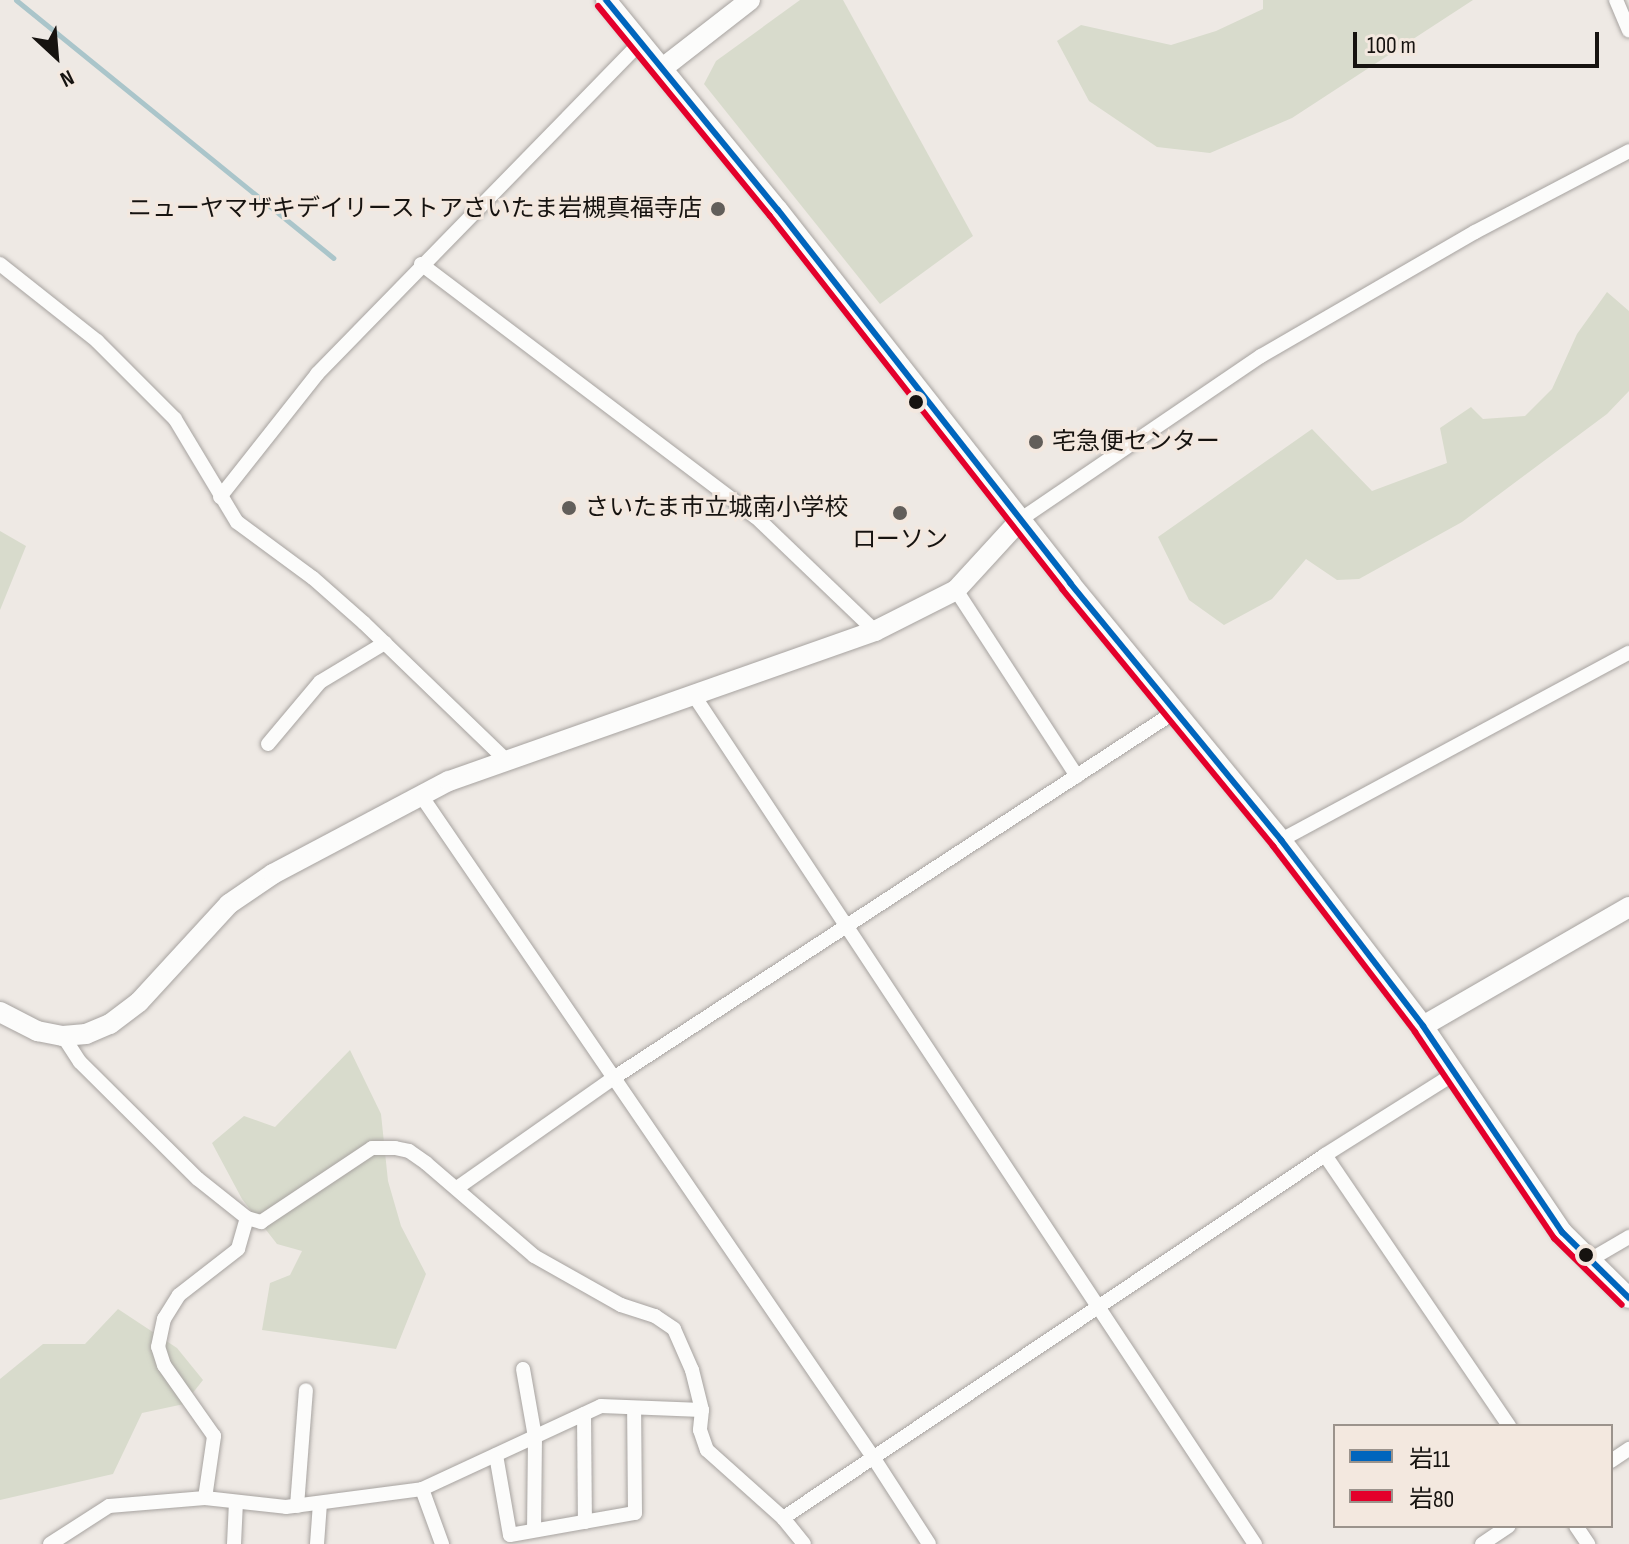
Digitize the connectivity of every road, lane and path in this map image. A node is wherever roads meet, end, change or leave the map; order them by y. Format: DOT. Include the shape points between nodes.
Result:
graph roads {
  1 [pos="606,0"];
  2 [pos="750,0"];
  3 [pos="1616,0"];
  4 [pos="1629,30"];
  5 [pos="642,41"];
  6 [pos="664,67"];
  7 [pos="1629,151"];
  8 [pos="0,264"];
  9 [pos="421,264"];
  10 [pos="220,497"];
  11 [pos="1021,519"];
  12 [pos="956,590"];
  13 [pos="875,631"];
  14 [pos="385,643"];
  15 [pos="1629,653"];
  16 [pos="693,694"];
  17 [pos="1176,711"];
  18 [pos="268,744"];
  19 [pos="505,759"];
  20 [pos="1077,776"];
  21 [pos="420,794"];
  22 [pos="1281,840"];
  23 [pos="1629,907"];
  24 [pos="846,927"];
  25 [pos="0,1012"];
  26 [pos="1423,1026"];
  27 [pos="63,1036"];
  28 [pos="1455,1073"];
  29 [pos="615,1077"];
  30 [pos="1325,1155"];
  31 [pos="457,1188"];
  32 [pos="247,1218"];
  33 [pos="1629,1237"];
  34 [pos="1588,1261"];
  35 [pos="1629,1298"];
  36 [pos="1098,1306"];
  37 [pos="523,1369"];
  38 [pos="306,1390"];
  39 [pos="634,1408"];
  40 [pos="702,1410"];
  41 [pos="584,1414"];
  42 [pos="1508,1424"];
  43 [pos="535,1437"];
  44 [pos="496,1455"];
  45 [pos="873,1457"];
  46 [pos="422,1489"];
  47 [pos="205,1498"];
  48 [pos="236,1502"];
  49 [pos="320,1503"];
  50 [pos="297,1506"];
  51 [pos="783,1518"];
  52 [pos="585,1522"];
  53 [pos="1506,1528"];
  54 [pos="534,1530"];
  55 [pos="50,1544"];
  56 [pos="234,1544"];
  57 [pos="317,1544"];
  58 [pos="442,1544"];
  59 [pos="804,1544"];
  60 [pos="929,1544"];
  61 [pos="1255,1544"];
  62 [pos="1482,1544"];
  1 -- 5 [label="main road"];
  2 -- 6 [label="main road"];
  3 -- 4 [label="street"];
  5 -- 6 [label="main road"];
  5 -- 9 [label="street"];
  6 -- 11 [label="main road"];
  7 -- 11 [label="street" via="1475,232 1261,356"];
  8 -- 10 [label="street" via="97,341 175,419"];
  9 -- 10 [label="street" via="317,374"];
  9 -- 13 [label="street" via="756,517"];
  10 -- 14 [label="street" via="237,522 313,578"];
  11 -- 12 [label="main road"];
  11 -- 17 [label="main road"];
  12 -- 13 [label="main road"];
  12 -- 20 [label="street"];
  13 -- 16 [label="main road"];
  14 -- 18 [label="street" via="320,682"];
  14 -- 19 [label="street"];
  15 -- 22 [label="street"];
  16 -- 19 [label="main road"];
  16 -- 24 [label="street"];
  17 -- 20 [label="street"];
  17 -- 22 [label="main road"];
  19 -- 21 [label="main road"];
  20 -- 24 [label="street"];
  21 -- 27 [label="main road" via="251,888 229,904 139,1002 110,1024"];
  21 -- 29 [label="street"];
  22 -- 26 [label="main road"];
  23 -- 26 [label="main road"];
  24 -- 29 [label="street"];
  24 -- 36 [label="street"];
  25 -- 27 [label="main road" via="37,1031"];
  26 -- 28 [label="main road"];
  27 -- 32 [label="street" via="80,1062 198,1179"];
  28 -- 30 [label="street"];
  28 -- 34 [label="main road" via="1535,1196"];
  29 -- 31 [label="street"];
  29 -- 45 [label="street"];
  30 -- 36 [label="street"];
  30 -- 42 [label="street"];
  31 -- 32 [label="street" via="409,1151 372,1148 261,1222"];
  31 -- 40 [label="street" via="534,1256 674,1329"];
  32 -- 47 [label="street" via="238,1249 179,1295 164,1319 158,1347 164,1365 214,1436"];
  33 -- 34 [label="street"];
  34 -- 35 [label="main road"];
  36 -- 45 [label="street"];
  36 -- 61 [label="street"];
  37 -- 43 [label="street"];
  38 -- 50 [label="street"];
  39 -- 40 [label="street"];
  39 -- 41 [label="street" via="601,1406"];
  39 -- 52 [label="street" via="635,1513"];
  40 -- 51 [label="street" via="700,1430 707,1450"];
  41 -- 43 [label="street"];
  41 -- 52 [label="street"];
  43 -- 44 [label="street"];
  43 -- 54 [label="street"];
  44 -- 46 [label="street"];
  44 -- 54 [label="street" via="510,1535"];
  45 -- 51 [label="street"];
  45 -- 60 [label="street"];
  46 -- 49 [label="street"];
  46 -- 58 [label="street"];
  47 -- 48 [label="street"];
  47 -- 55 [label="street" via="109,1506"];
  48 -- 50 [label="street"];
  48 -- 56 [label="street"];
  49 -- 50 [label="street"];
  49 -- 57 [label="street"];
  51 -- 59 [label="street"];
  52 -- 54 [label="street"];
  53 -- 62 [label="street"];
}
